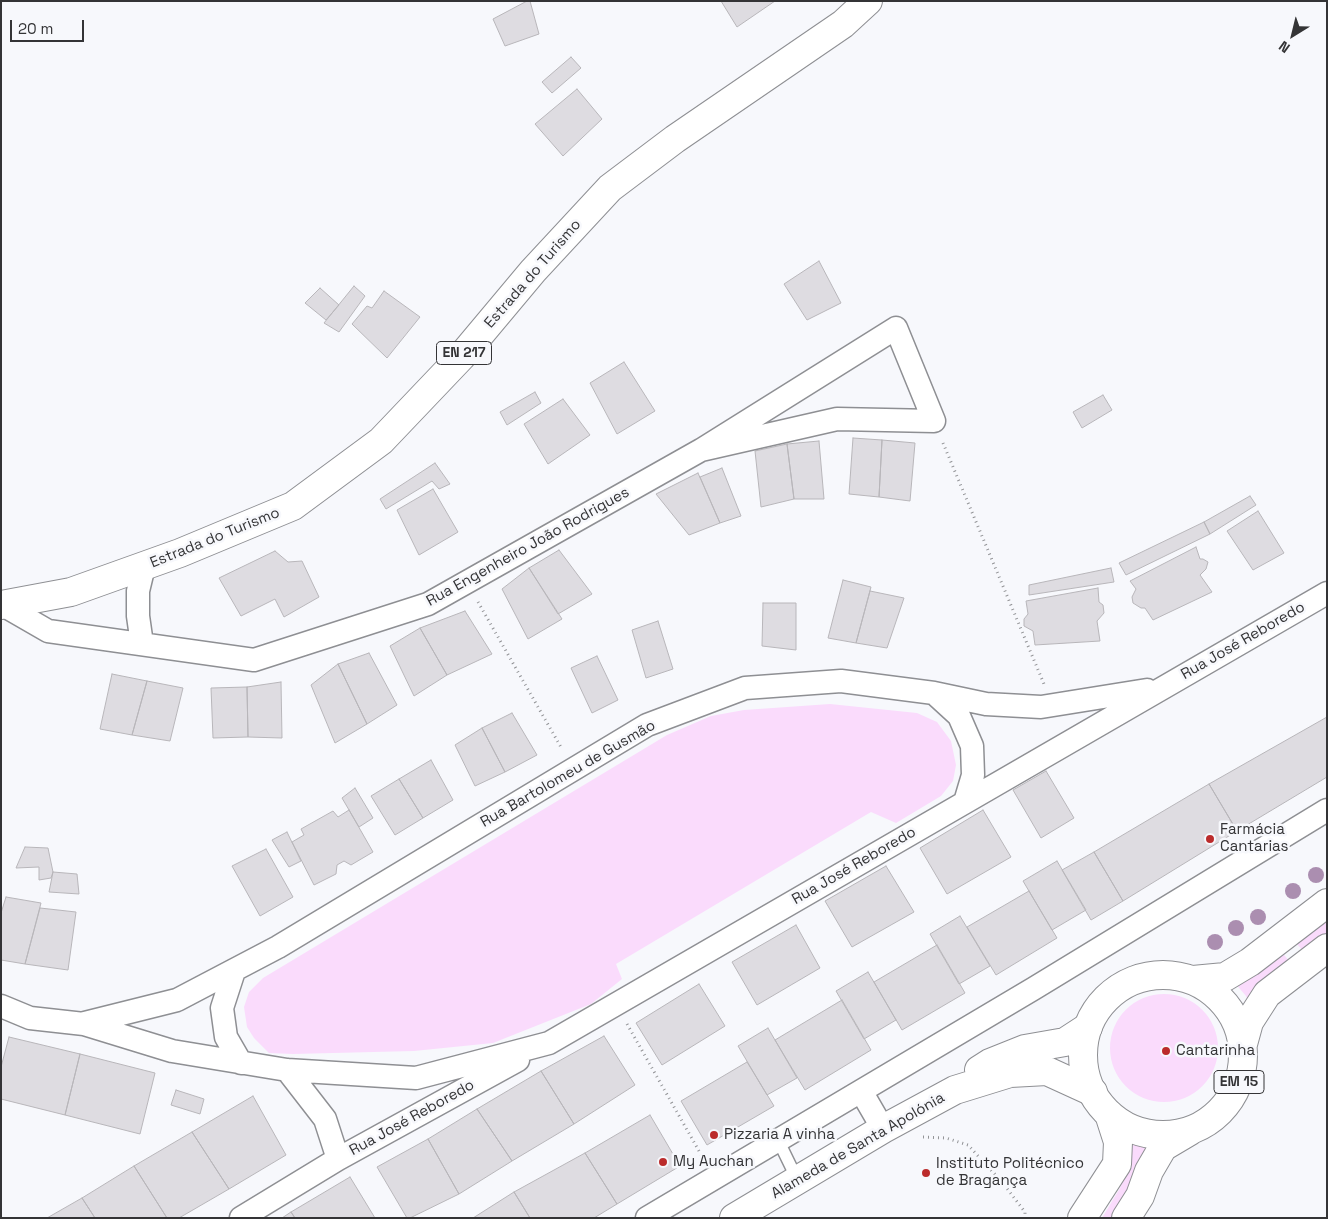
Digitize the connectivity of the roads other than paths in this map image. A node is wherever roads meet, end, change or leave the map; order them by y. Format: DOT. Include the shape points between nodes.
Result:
graph roads {
  1 [pos="868,1"];
  2 [pos="701,450"];
  3 [pos="144,566"];
  4 [pos="1327,593"];
  5 [pos="2,605"];
  6 [pos="142,644"];
  7 [pos="1160,688"];
  8 [pos="934,693"];
  9 [pos="1052,705"];
  10 [pos="965,802"];
  11 [pos="1327,810"];
  12 [pos="1327,903"];
  13 [pos="1327,948"];
  14 [pos="234,970"];
  15 [pos="1193,980"];
  16 [pos="1,1006"];
  17 [pos="84,1024"];
  18 [pos="1088,1027"];
  19 [pos="549,1043"];
  20 [pos="1243,1044"];
  21 [pos="241,1063"];
  22 [pos="287,1070"];
  23 [pos="955,1090"];
  24 [pos="860,1091"];
  25 [pos="1093,1092"];
  26 [pos="1109,1114"];
  27 [pos="1196,1128"];
  28 [pos="883,1129"];
  29 [pos="778,1140"];
  30 [pos="338,1159"];
  31 [pos="798,1180"];
  32 [pos="241,1218"];
  33 [pos="648,1218"];
  34 [pos="734,1218"];
  35 [pos="1082,1218"];
  36 [pos="1126,1218"];
  1 -- 3 [label="main road, Estrada do Turismo / EN 217" via="843,24 675,139 610,188 461,357 381,441 292,506"];
  2 -- 2 [label="street, Rua Engenheiro João Rodrigues" via="837,419 934,421 896,328"];
  2 -- 6 [label="street, Rua Engenheiro João Rodrigues" via="428,604 254,660"];
  3 -- 5 [label="main road, Estrada do Turismo / EN 217" via="71,592"];
  3 -- 6 [label="street" via="138,591"];
  4 -- 7 [label="street, Rua José Reboredo"];
  5 -- 6 [label="street, Rua Engenheiro João Rodrigues" via="48,631"];
  7 -- 9 [label="street, Rua José Reboredo"];
  7 -- 10 [label="street, Rua José Reboredo"];
  8 -- 9 [label="street, Rua Bartolomeu de Gusmão" via="986,704"];
  8 -- 10 [label="street" via="959,716 972,746 973,775"];
  8 -- 14 [label="street, Rua Bartolomeu de Gusmão" via="840,681 745,688 648,725 278,947"];
  10 -- 19 [label="street, Rua José Reboredo"];
  11 -- 24 [label="street"];
  12 -- 15 [label="main road, EM 15" via="1250,962 1225,977"];
  13 -- 20 [label="main road, EM 15" via="1267,994 1249,1022"];
  14 -- 17 [label="street, Rua Bartolomeu de Gusmão" via="177,1000"];
  14 -- 21 [label="street" via="222,1008 226,1037"];
  15 -- 18 [label="main road, EM 15" via="1172,975 1150,975 1130,981 1112,992"];
  15 -- 20 [label="main road, EM 15" via="1211,990 1227,1005 1238,1023"];
  16 -- 17 [label="street, Rua Bartolomeu de Gusmão" via="30,1018"];
  17 -- 21 [label="street, Rua Bartolomeu de Gusmão" via="172,1051"];
  18 -- 23 [label="main road" via="1064,1042 1025,1049 990,1063 965,1079"];
  18 -- 25 [label="main road, EM 15" via="1083,1049 1084,1071"];
  19 -- 22 [label="street, Rua José Reboredo" via="416,1078"];
  19 -- 30 [label="street, Rua José Reboredo"];
  20 -- 27 [label="main road, EM 15" via="1238,1084 1228,1102 1214,1117"];
  21 -- 22 [label="street, Rua Bartolomeu de Gusmão"];
  22 -- 30 [label="street, Rua José Reboredo" via="325,1119"];
  23 -- 25 [label="main road" via="1010,1073 1047,1071"];
  23 -- 28 [label="main road, Alameda de Santa Apolónia"];
  24 -- 28 [label="street"];
  24 -- 29 [label="street"];
  25 -- 26 [label="main road, EM 15"];
  26 -- 27 [label="main road, EM 15" via="1128,1127 1150,1134 1174,1134"];
  26 -- 35 [label="main road, EM 15" via="1118,1142 1117,1164"];
  27 -- 36 [label="main road, EM 15" via="1164,1147"];
  28 -- 31 [label="main road, Alameda de Santa Apolónia"];
  29 -- 31 [label="lane"];
  29 -- 33 [label="street"];
  30 -- 32 [label="street"];
  31 -- 34 [label="main road, Alameda de Santa Apolónia"];
}
